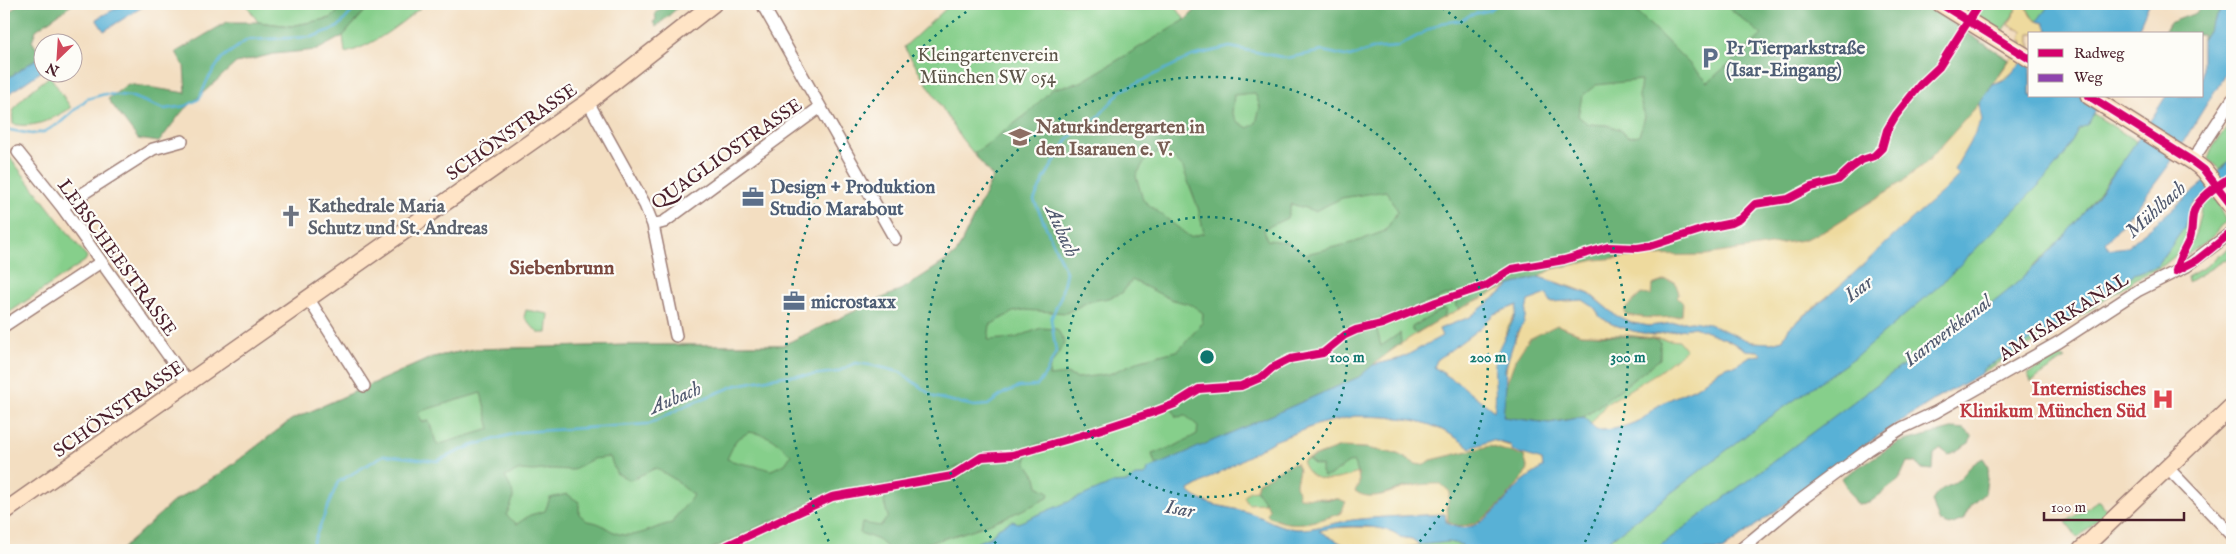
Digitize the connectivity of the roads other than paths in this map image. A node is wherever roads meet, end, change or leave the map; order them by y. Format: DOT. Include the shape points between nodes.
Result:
graph roads {
  1 [pos="713,4"];
  2 [pos="762,4"];
  3 [pos="1948,8"];
  4 [pos="2028,58"];
  5 [pos="2092,98"];
  6 [pos="2232,100"];
  7 [pos="588,102"];
  8 [pos="819,108"];
  9 [pos="182,141"];
  10 [pos="18,152"];
  11 [pos="2193,162"];
  12 [pos="2232,206"];
  13 [pos="62,207"];
  14 [pos="653,225"];
  15 [pos="2232,232"];
  16 [pos="894,239"];
  17 [pos="101,262"];
  18 [pos="308,298"];
  19 [pos="4,326"];
  20 [pos="676,336"];
  21 [pos="185,379"];
  22 [pos="364,386"];
  23 [pos="2232,406"];
  24 [pos="2168,468"];
  25 [pos="4,500"];
  26 [pos="4,512"];
  27 [pos="2232,535"];
  28 [pos="1740,550"];
  29 [pos="2082,550"];
  1 -- 7 [label="street, SCHÖNSTRASSE"];
  2 -- 8 [label="street"];
  3 -- 4 [label="street"];
  5 -- 11 [label="street"];
  6 -- 11 [label="street"];
  7 -- 14 [label="street" via="635,183"];
  7 -- 18 [label="street, SCHÖNSTRASSE"];
  8 -- 14 [label="street, QUAGLIOSTRASSE" via="664,222"];
  8 -- 16 [label="street"];
  9 -- 13 [label="street" via="153,149"];
  10 -- 13 [label="street, LEBSCHEESTRASSE"];
  11 -- 12 [label="street"];
  13 -- 17 [label="street, LEBSCHEESTRASSE"];
  14 -- 20 [label="street"];
  15 -- 28 [label="street, AM ISARKANAL" via="2187,266 2139,290 2059,342 1878,443"];
  17 -- 19 [label="street"];
  17 -- 21 [label="street, LEBSCHEESTRASSE"];
  18 -- 21 [label="street, SCHÖNSTRASSE" via="254,335 225,345"];
  18 -- 22 [label="street"];
  21 -- 25 [label="street, SCHÖNSTRASSE"];
  21 -- 26 [label="street, SCHÖNSTRASSE"];
  23 -- 24 [label="street"];
  24 -- 27 [label="street"];
  24 -- 29 [label="street"];
}
